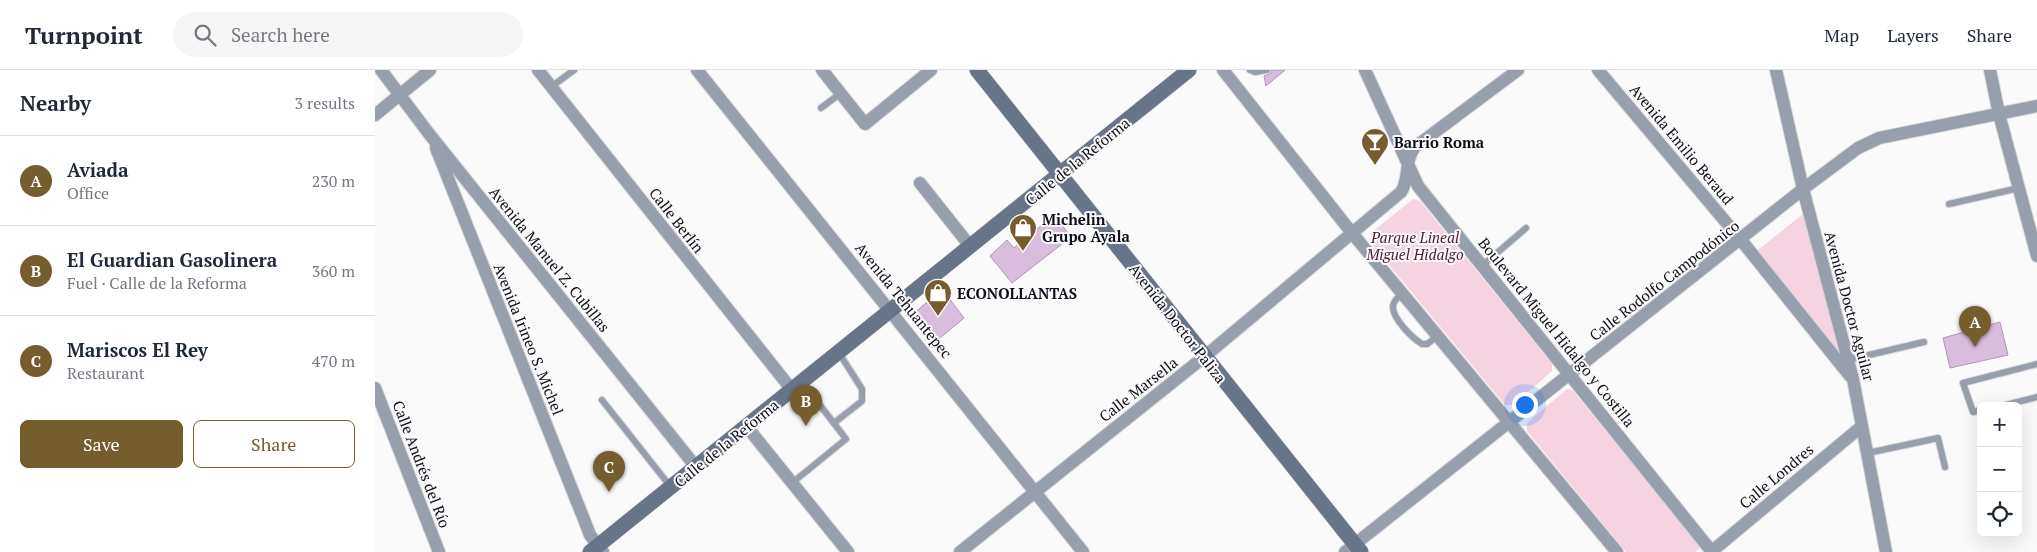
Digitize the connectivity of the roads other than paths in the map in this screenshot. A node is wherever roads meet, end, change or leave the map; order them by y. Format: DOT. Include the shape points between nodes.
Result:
graph roads {
  1 [pos="381,70"];
  2 [pos="430,70"];
  3 [pos="537,70"];
  4 [pos="574,70"];
  5 [pos="697,70"];
  6 [pos="823,70"];
  7 [pos="931,70"];
  8 [pos="977,70"];
  9 [pos="1189,70"];
  10 [pos="1223,70"];
  11 [pos="1251,70"];
  12 [pos="1267,70"];
  13 [pos="1365,70"];
  14 [pos="1518,70"];
  15 [pos="1598,70"];
  16 [pos="1776,70"];
  17 [pos="1990,70"];
  18 [pos="551,86"];
  19 [pos="841,93"];
  20 [pos="401,94"];
  21 [pos="2037,106"];
  22 [pos="821,108"];
  23 [pos="1999,114"];
  24 [pos="375,116"];
  25 [pos="430,135"];
  26 [pos="1408,162"];
  27 [pos="1061,175"];
  28 [pos="920,183"];
  29 [pos="2019,188"];
  30 [pos="1803,189"];
  31 [pos="1949,204"];
  32 [pos="1526,228"];
  33 [pos="1352,233"];
  34 [pos="1741,240"];
  35 [pos="970,246"];
  36 [pos="2037,256"];
  37 [pos="1483,266"];
  38 [pos="1403,293"];
  39 [pos="891,309"];
  40 [pos="1438,336"];
  41 [pos="1924,342"];
  42 [pos="838,352"];
  43 [pos="1204,357"];
  44 [pos="1848,360"];
  45 [pos="2037,364"];
  46 [pos="1570,376"];
  47 [pos="1853,380"];
  48 [pos="797,386"];
  49 [pos="375,388"];
  50 [pos="2037,396"];
  51 [pos="602,400"];
  52 [pos="2016,402"];
  53 [pos="1977,411"];
  54 [pos="1511,422"];
  55 [pos="834,423"];
  56 [pos="1862,426"];
  57 [pos="747,427"];
  58 [pos="1868,453"];
  59 [pos="696,467"];
  60 [pos="1945,467"];
  61 [pos="792,483"];
  62 [pos="671,487"];
  63 [pos="1035,492"];
  64 [pos="1354,549"];
  65 [pos="597,550"];
  66 [pos="439,552"];
  67 [pos="848,552"];
  68 [pos="961,552"];
  69 [pos="1083,552"];
  70 [pos="1617,552"];
  71 [pos="1712,552"];
  72 [pos="1887,552"];
  1 -- 20 [label="street, Avenida Manuel Z. Cubillas"];
  2 -- 20 [label="street"];
  3 -- 18 [label="street, Calle Berlín"];
  4 -- 18 [label="lane"];
  5 -- 39 [label="street, Avenida Tehuantepec"];
  6 -- 19 [label="street"];
  7 -- 19 [label="street" via="865,124"];
  8 -- 27 [label="main road, Avenida Doctor Paliza"];
  9 -- 27 [label="main road, Calle de la Reforma"];
  10 -- 33 [label="street"];
  11 -- 12 [label="lane"];
  13 -- 26 [label="street, Boulevard Miguel Hidalgo y Costilla"];
  14 -- 26 [label="street" via="1415,147"];
  15 -- 34 [label="street, Avenida Emilio Beraud"];
  16 -- 30 [label="street, Avenida Doctor Aguilar"];
  17 -- 23 [label="street"];
  18 -- 48 [label="street, Calle Berlín"];
  19 -- 22 [label="lane"];
  20 -- 24 [label="street"];
  20 -- 25 [label="street, Avenida Manuel Z. Cubillas"];
  21 -- 23 [label="street, Calle Rodolfo Campodónico"];
  23 -- 29 [label="street"];
  23 -- 30 [label="street, Calle Rodolfo Campodónico" via="1873,140"];
  25 -- 59 [label="street, Avenida Manuel Z. Cubillas"];
  25 -- 65 [label="street, Avenida Irineo S. Michel"];
  26 -- 33 [label="street, Calle Marsella" via="1406,185 1401,192"];
  26 -- 37 [label="street, Boulevard Miguel Hidalgo y Costilla" via="1418,186"];
  27 -- 35 [label="main road, Calle de la Reforma"];
  27 -- 43 [label="main road, Avenida Doctor Paliza"];
  28 -- 35 [label="street"];
  29 -- 31 [label="lane"];
  29 -- 36 [label="street"];
  30 -- 34 [label="street, Calle Rodolfo Campodónico"];
  30 -- 44 [label="street, Avenida Doctor Aguilar"];
  32 -- 37 [label="lane"];
  33 -- 38 [label="street"];
  33 -- 43 [label="street, Calle Marsella"];
  34 -- 46 [label="street, Calle Rodolfo Campodónico"];
  34 -- 47 [label="street, Avenida Emilio Beraud"];
  35 -- 39 [label="main road, Calle de la Reforma"];
  37 -- 46 [label="street, Boulevard Miguel Hidalgo y Costilla"];
  38 -- 40 [label="street"];
  38 -- 40 [label="lane" via="1395,300 1395,315 1421,344 1427,344"];
  39 -- 42 [label="main road, Calle de la Reforma"];
  39 -- 63 [label="street, Avenida Tehuantepec"];
  40 -- 54 [label="street"];
  41 -- 44 [label="lane"];
  42 -- 48 [label="main road, Calle de la Reforma"];
  42 -- 55 [label="lane" via="863,389 862,401"];
  43 -- 63 [label="street, Calle Marsella"];
  43 -- 64 [label="main road, Avenida Doctor Paliza"];
  44 -- 47 [label="street, Avenida Doctor Aguilar"];
  45 -- 53 [label="lane" via="1963,383 1973,412"];
  46 -- 54 [label="street, Calle Rodolfo Campodónico"];
  46 -- 71 [label="street, Boulevard Miguel Hidalgo y Costilla"];
  47 -- 56 [label="street, Avenida Doctor Aguilar"];
  48 -- 55 [label="lane"];
  48 -- 57 [label="main road, Calle de la Reforma"];
  49 -- 66 [label="street, Calle Andrés del Río"];
  50 -- 52 [label="lane"];
  51 -- 62 [label="lane"];
  54 -- 64 [label="street, Calle Rodolfo Campodónico"];
  54 -- 70 [label="street"];
  55 -- 61 [label="lane" via="846,439"];
  56 -- 58 [label="street, Avenida Doctor Aguilar"];
  56 -- 71 [label="street, Calle Londres"];
  57 -- 59 [label="main road, Calle de la Reforma"];
  57 -- 61 [label="street"];
  58 -- 60 [label="lane" via="1938,438"];
  58 -- 72 [label="street, Avenida Doctor Aguilar"];
  59 -- 62 [label="main road, Calle de la Reforma"];
  61 -- 67 [label="street"];
  62 -- 65 [label="main road, Calle de la Reforma"];
  63 -- 68 [label="street, Calle Marsella"];
  63 -- 69 [label="street, Avenida Tehuantepec"];
}
